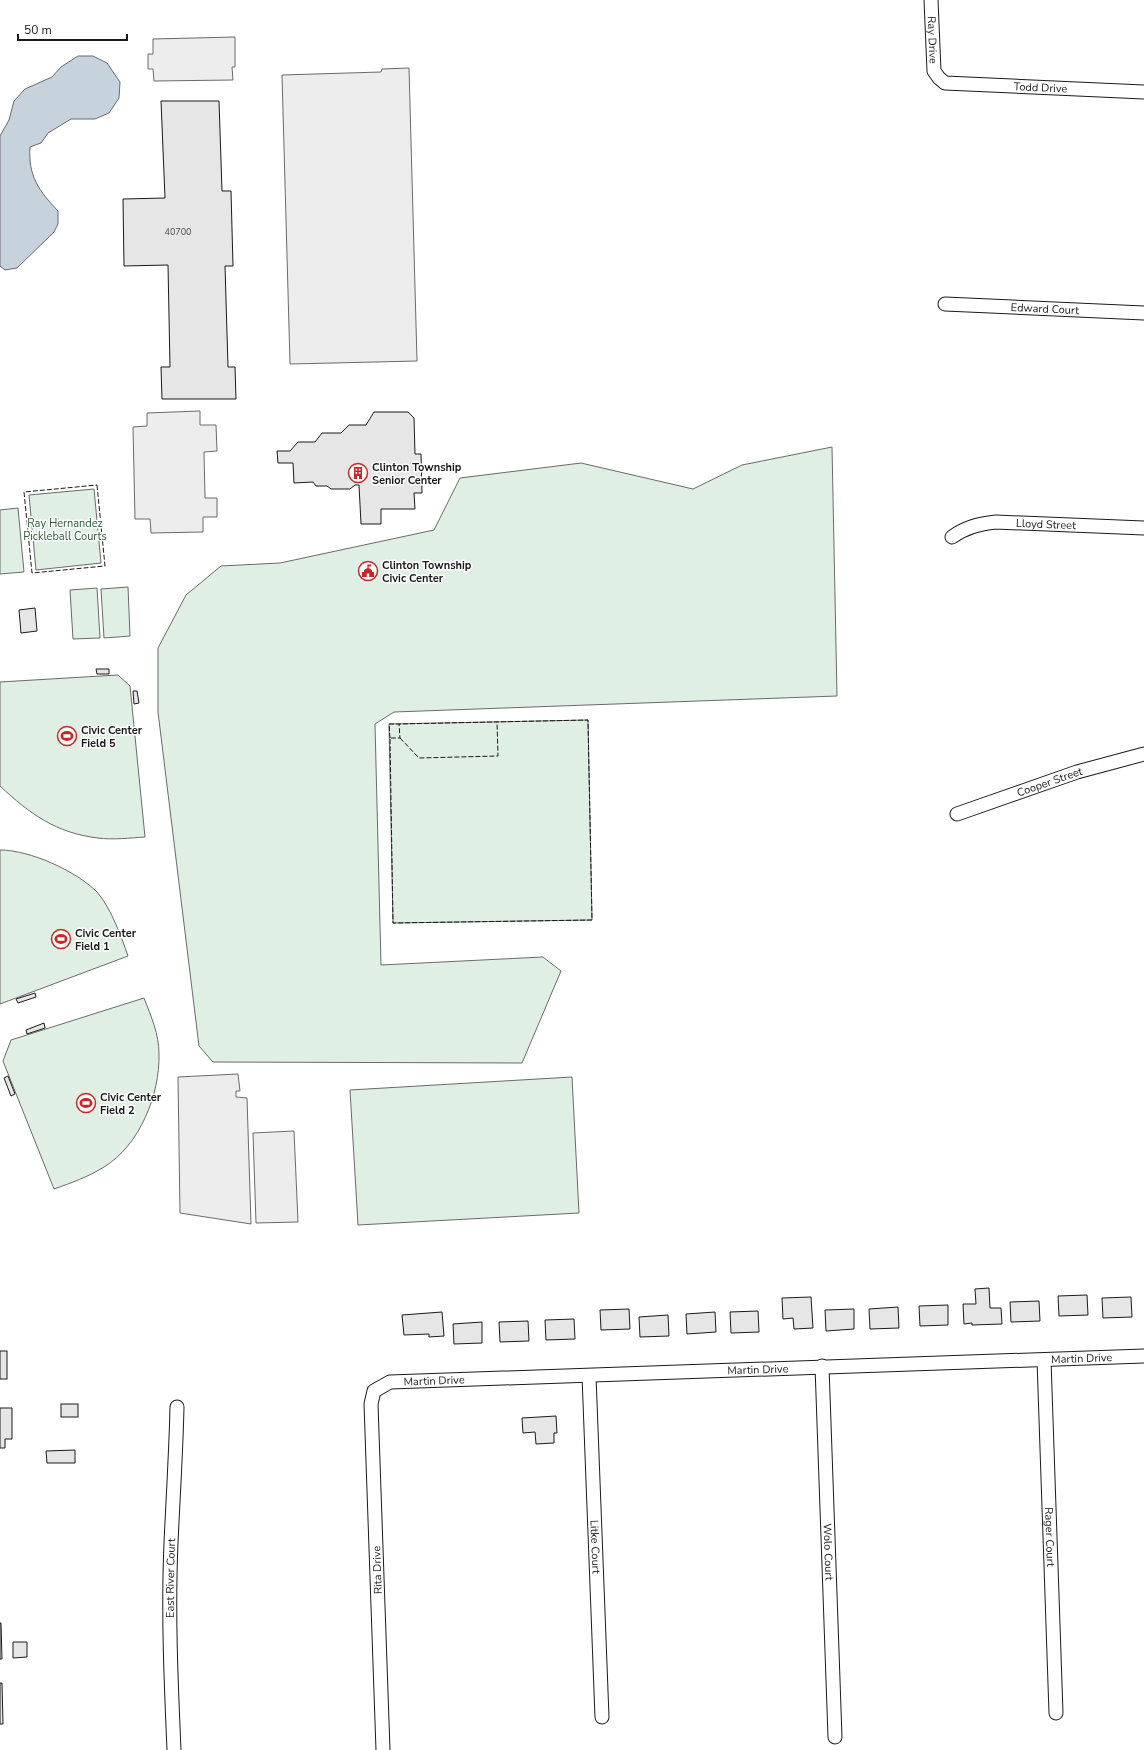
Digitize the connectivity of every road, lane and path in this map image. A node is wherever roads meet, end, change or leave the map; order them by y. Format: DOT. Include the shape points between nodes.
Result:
graph roads {
  1 [pos="931,0"];
  2 [pos="939,78"];
  3 [pos="1144,92"];
  4 [pos="945,304"];
  5 [pos="1144,313"];
  6 [pos="1144,528"];
  7 [pos="952,537"];
  8 [pos="1144,754"];
  9 [pos="957,814"];
  10 [pos="1144,1356"];
  11 [pos="1044,1360"];
  12 [pos="822,1366"];
  13 [pos="589,1376"];
  14 [pos="374,1391"];
  15 [pos="177,1407"];
  16 [pos="1056,1713"];
  17 [pos="602,1717"];
  18 [pos="835,1737"];
  19 [pos="174,1750"];
  20 [pos="383,1750"];
  1 -- 2 [label="street, Ray Drive" via="933,66"];
  2 -- 3 [label="street, Todd Drive" via="951,84"];
  4 -- 5 [label="street, Edward Court"];
  6 -- 7 [label="street, Lloyd Street" via="996,522 977,524"];
  8 -- 9 [label="street, Cooper Street" via="1077,772"];
  10 -- 11 [label="street, Martin Drive"];
  11 -- 12 [label="street, Martin Drive"];
  11 -- 16 [label="street, Rager Court"];
  12 -- 13 [label="street, Martin Drive"];
  12 -- 18 [label="street, Wolo Court"];
  13 -- 14 [label="street, Martin Drive" via="390,1382"];
  13 -- 17 [label="street, Litke Court"];
  14 -- 20 [label="street, Rita Drive" via="371,1404"];
  15 -- 19 [label="street, East River Court" via="171,1544 170,1653"];
}
